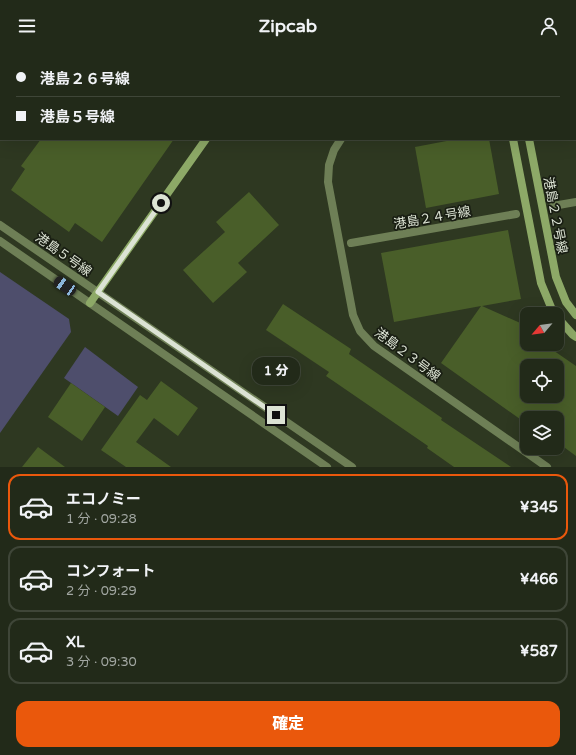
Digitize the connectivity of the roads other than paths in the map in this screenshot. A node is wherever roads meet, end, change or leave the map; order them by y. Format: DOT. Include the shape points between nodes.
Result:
graph roads {
  1 [pos="205,140"];
  2 [pos="340,140"];
  3 [pos="513,140"];
  4 [pos="530,140"];
  5 [pos="576,202"];
  6 [pos="553,206"];
  7 [pos="516,214"];
  8 [pos="0,225"];
  9 [pos="0,241"];
  10 [pos="352,243"];
  11 [pos="98,292"];
  12 [pos="90,304"];
  13 [pos="551,307"];
  14 [pos="576,314"];
  15 [pos="564,325"];
  16 [pos="576,337"];
  17 [pos="327,467"];
  18 [pos="352,467"];
  19 [pos="547,467"];
  1 -- 11 [label="street"];
  2 -- 19 [label="street, 港島２３号線" via="329,165 328,182 352,314 360,331 374,346"];
  3 -- 13 [label="street" via="540,283"];
  4 -- 14 [label="street, 港島２２号線" via="556,278 566,302"];
  5 -- 6 [label="street"];
  7 -- 10 [label="street, 港島２４号線"];
  8 -- 11 [label="street, 港島５号線"];
  9 -- 12 [label="street, 港島５号線"];
  11 -- 12 [label="street"];
  11 -- 18 [label="street, 港島５号線"];
  12 -- 17 [label="street, 港島５号線"];
  15 -- 16 [label="street"];
}
